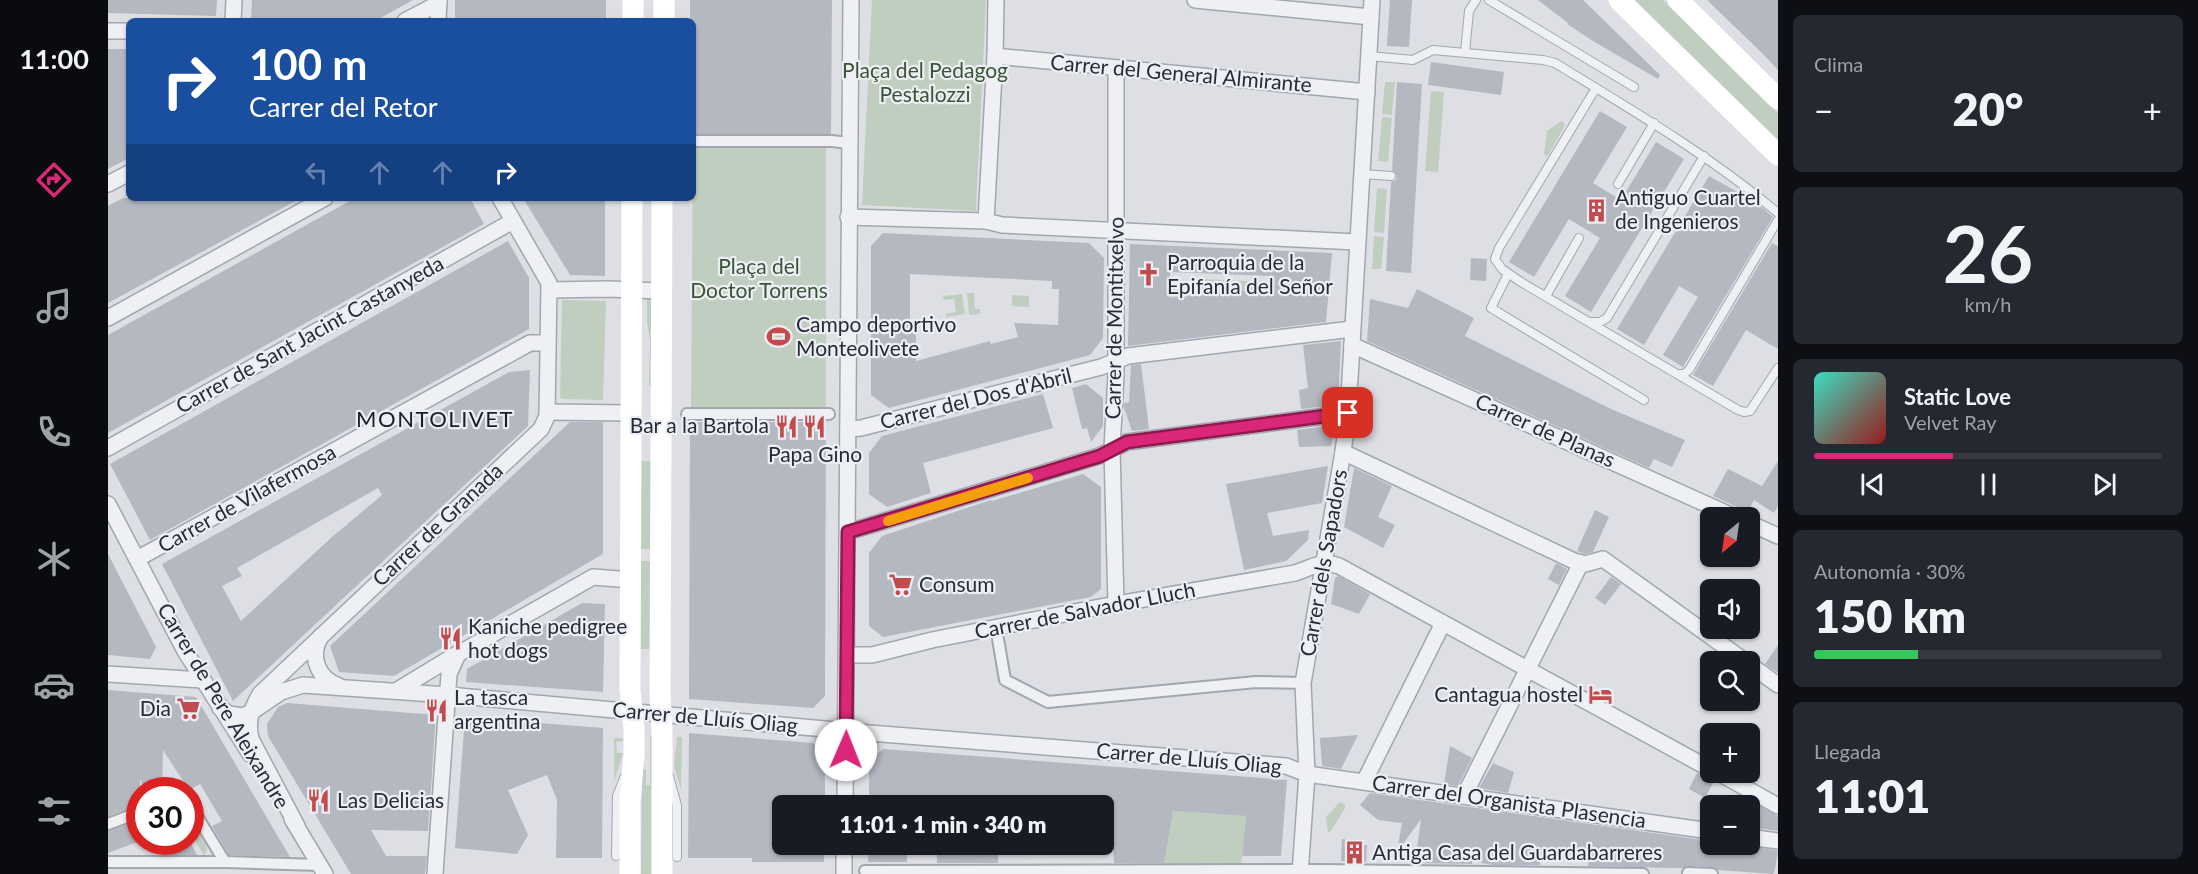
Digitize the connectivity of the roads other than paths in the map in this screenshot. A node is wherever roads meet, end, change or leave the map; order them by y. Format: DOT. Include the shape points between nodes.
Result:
graph roads {
  1 [pos="234,0"];
  2 [pos="633,0"];
  3 [pos="664,0"];
  4 [pos="851,0"];
  5 [pos="996,0"];
  6 [pos="1195,0"];
  7 [pos="1372,0"];
  8 [pos="1476,0"];
  9 [pos="1490,0"];
  10 [pos="1619,0"];
  11 [pos="1678,0"];
  12 [pos="439,2"];
  13 [pos="1371,17"];
  14 [pos="233,18"];
  15 [pos="410,18"];
  16 [pos="438,18"];
  17 [pos="633,18"];
  18 [pos="664,18"];
  19 [pos="108,31"];
  20 [pos="126,31"];
  21 [pos="1465,52"];
  22 [pos="995,56"];
  23 [pos="1369,56"];
  24 [pos="1116,68"];
  25 [pos="1634,87"];
  26 [pos="1596,88"];
  27 [pos="1367,92"];
  28 [pos="1778,99"];
  29 [pos="1654,123"];
  30 [pos="696,141"];
  31 [pos="848,143"];
  32 [pos="1778,155"];
  33 [pos="1704,156"];
  34 [pos="126,174"];
  35 [pos="1362,174"];
  36 [pos="1391,176"];
  37 [pos="108,184"];
  38 [pos="1618,184"];
  39 [pos="320,201"];
  40 [pos="502,201"];
  41 [pos="632,201"];
  42 [pos="662,201"];
  43 [pos="1778,213"];
  44 [pos="849,217"];
  45 [pos="1778,220"];
  46 [pos="513,221"];
  47 [pos="986,221"];
  48 [pos="1116,231"];
  49 [pos="1579,238"];
  50 [pos="1357,242"];
  51 [pos="1508,274"];
  52 [pos="631,289"];
  53 [pos="549,290"];
  54 [pos="662,291"];
  55 [pos="1546,296"];
  56 [pos="108,318"];
  57 [pos="1590,322"];
  58 [pos="1352,337"];
  59 [pos="548,343"];
  60 [pos="1116,361"];
  61 [pos="1778,368"];
  62 [pos="1677,374"];
  63 [pos="1644,400"];
  64 [pos="547,406"];
  65 [pos="631,413"];
  66 [pos="1348,413"];
  67 [pos="687,414"];
  68 [pos="829,414"];
  69 [pos="848,429"];
  70 [pos="108,448"];
  71 [pos="1112,449"];
  72 [pos="1343,452"];
  73 [pos="108,504"];
  74 [pos="1714,507"];
  75 [pos="1760,528"];
  76 [pos="848,532"];
  77 [pos="1778,535"];
  78 [pos="137,559"];
  79 [pos="1577,562"];
  80 [pos="1323,563"];
  81 [pos="631,580"];
  82 [pos="1116,604"];
  83 [pos="1443,623"];
  84 [pos="322,634"];
  85 [pos="999,639"];
  86 [pos="1731,651"];
  87 [pos="458,654"];
  88 [pos="847,655"];
  89 [pos="1527,669"];
  90 [pos="1760,672"];
  91 [pos="108,674"];
  92 [pos="202,680"];
  93 [pos="1303,683"];
  94 [pos="1778,685"];
  95 [pos="344,688"];
  96 [pos="396,691"];
  97 [pos="448,695"];
  98 [pos="220,708"];
  99 [pos="632,712"];
  100 [pos="250,713"];
  101 [pos="661,713"];
  102 [pos="847,731"];
  103 [pos="634,755"];
  104 [pos="662,755"];
  105 [pos="1700,764"];
  106 [pos="1307,774"];
  107 [pos="1364,782"];
  108 [pos="1737,783"];
  109 [pos="845,795"];
  110 [pos="1464,796"];
  111 [pos="1778,806"];
  112 [pos="126,817"];
  113 [pos="108,824"];
  114 [pos="297,826"];
  115 [pos="204,828"];
  116 [pos="1700,830"];
  117 [pos="1760,839"];
  118 [pos="1778,841"];
  119 [pos="844,855"];
  120 [pos="616,856"];
  121 [pos="677,857"];
  122 [pos="108,862"];
  123 [pos="225,862"];
  124 [pos="323,870"];
  125 [pos="865,871"];
  126 [pos="1301,872"];
  127 [pos="1688,873"];
  128 [pos="435,874"];
  129 [pos="630,874"];
  130 [pos="662,874"];
  131 [pos="843,874"];
  132 [pos="1643,874"];
  133 [pos="1712,874"];
  1 -- 14 [label="street"];
  2 -- 17 [label="main road"];
  3 -- 18 [label="main road"];
  4 -- 31 [label="street"];
  5 -- 22 [label="street"];
  6 -- 13 [label="street"];
  7 -- 13 [label="street, Carrer dels Sapadors"];
  8 -- 21 [label="lane" via="1470,11"];
  9 -- 25 [label="lane"];
  10 -- 32 [label="main road"];
  11 -- 28 [label="main road"];
  12 -- 15 [label="street"];
  12 -- 16 [label="street"];
  13 -- 23 [label="street, Carrer dels Sapadors"];
  19 -- 20 [label="street"];
  21 -- 23 [label="lane" via="1433,50 1413,60"];
  21 -- 26 [label="lane" via="1550,61"];
  22 -- 24 [label="street, Carrer del General Almirante"];
  22 -- 47 [label="street"];
  23 -- 27 [label="street, Carrer dels Sapadors"];
  24 -- 27 [label="street, Carrer del General Almirante"];
  24 -- 48 [label="street, Carrer de Montitxelvo"];
  26 -- 29 [label="lane"];
  26 -- 51 [label="lane" via="1499,248 1495,259"];
  27 -- 35 [label="street, Carrer dels Sapadors"];
  29 -- 33 [label="lane"];
  29 -- 38 [label="lane"];
  30 -- 31 [label="street"];
  31 -- 44 [label="street"];
  33 -- 43 [label="lane"];
  33 -- 57 [label="lane" via="1607,318"];
  34 -- 37 [label="street"];
  35 -- 36 [label="lane"];
  35 -- 50 [label="street, Carrer dels Sapadors"];
  39 -- 56 [label="street"];
  40 -- 46 [label="street"];
  41 -- 52 [label="main road"];
  42 -- 54 [label="main road"];
  44 -- 47 [label="street"];
  44 -- 69 [label="street"];
  45 -- 62 [label="lane" via="1689,370"];
  46 -- 53 [label="street" via="548,278"];
  46 -- 70 [label="street, Carrer de Sant Jacint Castanyeda"];
  47 -- 48 [label="street"];
  48 -- 50 [label="street"];
  48 -- 60 [label="street, Carrer de Montitxelvo"];
  49 -- 55 [label="lane"];
  50 -- 58 [label="street, Carrer dels Sapadors"];
  51 -- 55 [label="lane"];
  51 -- 63 [label="lane" via="1491,308"];
  52 -- 53 [label="street"];
  52 -- 54 [label="street"];
  52 -- 65 [label="main road"];
  53 -- 59 [label="street"];
  54 -- 101 [label="main road"];
  55 -- 57 [label="lane"];
  57 -- 62 [label="lane"];
  58 -- 60 [label="street, Carrer del Dos d'Abril" via="1128,356"];
  58 -- 66 [label="street, Carrer dels Sapadors"];
  58 -- 74 [label="street, Carrer de Planas"];
  59 -- 64 [label="street"];
  59 -- 78 [label="street, Carrer de Vilafermosa" via="530,343"];
  60 -- 69 [label="street, Carrer del Dos d'Abril"];
  60 -- 71 [label="street, Carrer de Montitxelvo"];
  61 -- 62 [label="lane" via="1754,406 1744,412"];
  64 -- 65 [label="street"];
  64 -- 84 [label="street, Carrer de Granada" via="541,429"];
  65 -- 81 [label="main road"];
  66 -- 71 [label="street" via="1127,442"];
  66 -- 72 [label="street, Carrer dels Sapadors"];
  67 -- 68 [label="street"];
  69 -- 76 [label="street"];
  71 -- 76 [label="street" via="1100,456"];
  71 -- 82 [label="street, Carrer de Montitxelvo"];
  72 -- 79 [label="street"];
  72 -- 80 [label="street, Carrer dels Sapadors"];
  73 -- 78 [label="street, Carrer de Pere Aleixandre"];
  75 -- 77 [label="street"];
  76 -- 88 [label="street"];
  78 -- 92 [label="street, Carrer de Pere Aleixandre"];
  79 -- 86 [label="street" via="1609,562"];
  79 -- 89 [label="street"];
  80 -- 82 [label="street, Carrer de Salvador Lluch" via="1295,573"];
  80 -- 83 [label="street" via="1339,566"];
  80 -- 93 [label="street, Carrer dels Sapadors"];
  81 -- 87 [label="street" via="593,577"];
  81 -- 99 [label="main road"];
  82 -- 88 [label="street, Carrer de Salvador Lluch" via="872,654"];
  83 -- 89 [label="street"];
  83 -- 107 [label="street"];
  84 -- 95 [label="street" via="314,652 319,671 331,683"];
  84 -- 100 [label="street, Carrer de Granada" via="266,687"];
  85 -- 93 [label="street" via="1005,680 1048,702 1256,682"];
  87 -- 96 [label="street"];
  87 -- 97 [label="street" via="449,674"];
  88 -- 102 [label="street"];
  89 -- 105 [label="street"];
  89 -- 110 [label="street"];
  90 -- 94 [label="street"];
  91 -- 92 [label="street"];
  92 -- 98 [label="street, Carrer de Pere Aleixandre"];
  93 -- 106 [label="street, Carrer dels Sapadors"];
  95 -- 96 [label="street, Carrer de Lluís Oliag"];
  95 -- 100 [label="street, Carrer de Lluís Oliag" via="291,687"];
  96 -- 97 [label="street, Carrer de Lluís Oliag"];
  97 -- 99 [label="street, Carrer de Lluís Oliag"];
  97 -- 128 [label="street"];
  98 -- 100 [label="street" via="234,716"];
  98 -- 114 [label="street, Carrer de Pere Aleixandre"];
  99 -- 101 [label="street, Carrer de Lluís Oliag"];
  99 -- 103 [label="main road"];
  100 -- 114 [label="street" via="251,739"];
  101 -- 102 [label="street, Carrer de Lluís Oliag"];
  101 -- 104 [label="main road"];
  102 -- 106 [label="street, Carrer de Lluís Oliag" via="1286,766"];
  102 -- 109 [label="street"];
  103 -- 120 [label="lane" via="617,796"];
  103 -- 129 [label="main road"];
  104 -- 121 [label="lane" via="676,796"];
  104 -- 130 [label="main road"];
  106 -- 107 [label="street, Carrer del Organista Plasencia"];
  106 -- 126 [label="street, Carrer dels Sapadors"];
  107 -- 110 [label="street, Carrer del Organista Plasencia"];
  108 -- 111 [label="street"];
  110 -- 116 [label="street, Carrer del Organista Plasencia"];
  112 -- 113 [label="street"];
  114 -- 124 [label="street, Carrer de Pere Aleixandre"];
  115 -- 123 [label="street"];
  117 -- 118 [label="street"];
  119 -- 131 [label="street"];
  122 -- 123 [label="street"];
  123 -- 124 [label="street"];
  125 -- 126 [label="street"];
  126 -- 132 [label="street"];
  127 -- 133 [label="street"];
}
